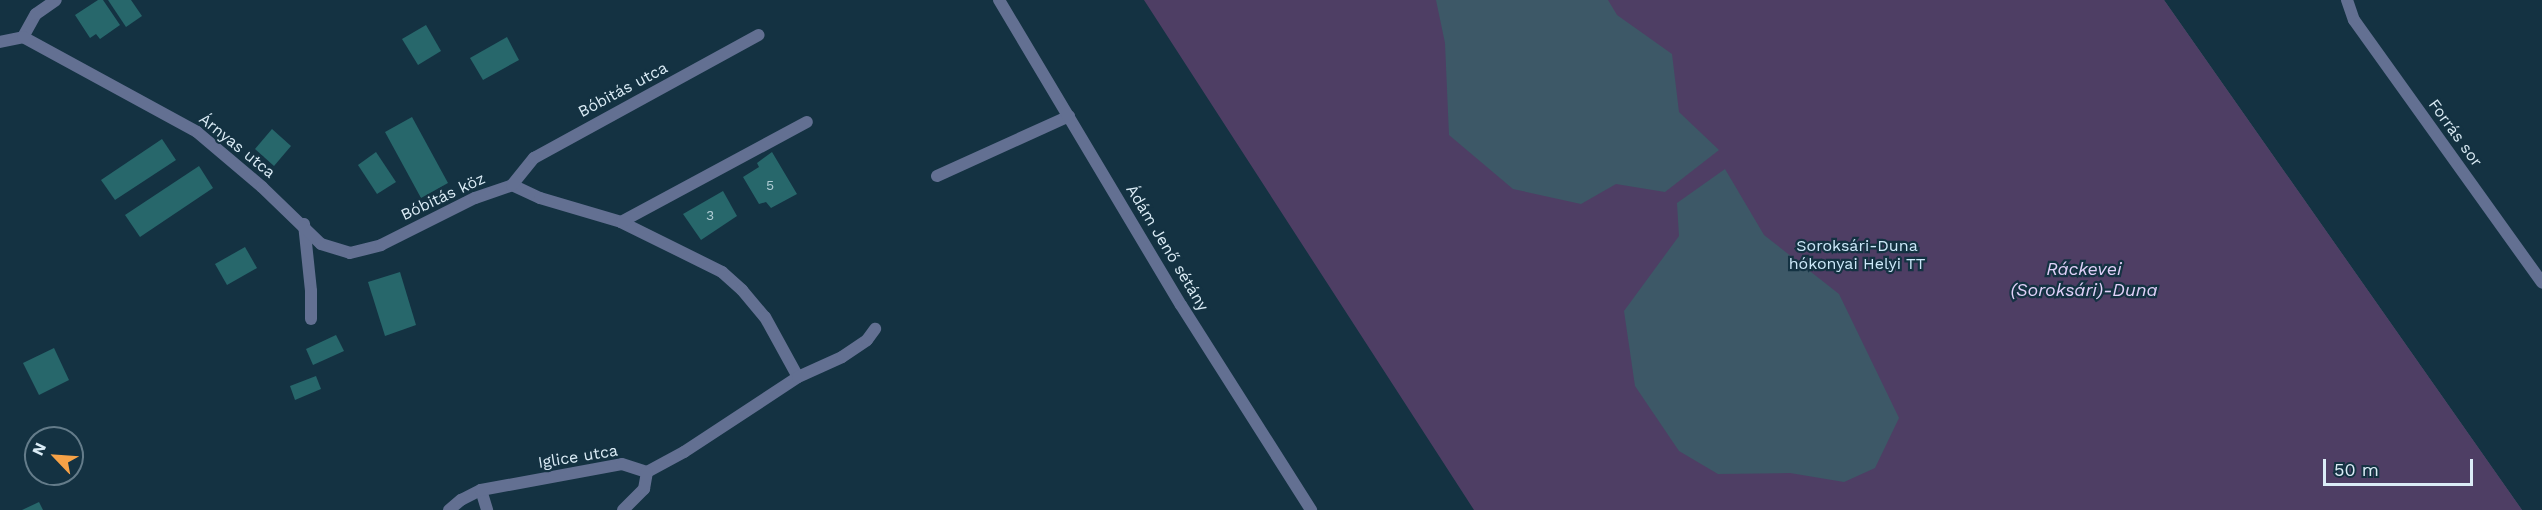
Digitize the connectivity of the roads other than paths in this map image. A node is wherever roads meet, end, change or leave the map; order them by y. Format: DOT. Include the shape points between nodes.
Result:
graph roads {
  1 [pos="56,0"];
  2 [pos="999,0"];
  3 [pos="2347,0"];
  4 [pos="759,35"];
  5 [pos="23,37"];
  6 [pos="0,42"];
  7 [pos="1069,116"];
  8 [pos="807,122"];
  9 [pos="938,176"];
  10 [pos="512,185"];
  11 [pos="621,222"];
  12 [pos="304,224"];
  13 [pos="381,245"];
  14 [pos="2542,283"];
  15 [pos="310,319"];
  16 [pos="875,329"];
  17 [pos="798,376"];
  18 [pos="646,472"];
  19 [pos="481,490"];
  20 [pos="448,510"];
  21 [pos="487,510"];
  22 [pos="622,510"];
  23 [pos="1311,510"];
  1 -- 5 [label="street" via="36,14"];
  2 -- 7 [label="street, Ádám Jenő sétány"];
  3 -- 14 [label="street, Forrás sor" via="2354,20"];
  4 -- 10 [label="street, Bóbitás utca" via="534,158"];
  5 -- 6 [label="street"];
  5 -- 12 [label="street, Árnyas utca" via="197,132"];
  7 -- 9 [label="street"];
  7 -- 23 [label="street, Ádám Jenő sétány" via="1181,305"];
  8 -- 11 [label="street"];
  10 -- 11 [label="street, Bóbitás köz" via="540,198"];
  10 -- 13 [label="street, Bóbitás köz" via="475,198"];
  11 -- 17 [label="street, Bóbitás köz" via="722,272 765,317"];
  12 -- 13 [label="street, Árnyas utca" via="321,243 350,253"];
  12 -- 15 [label="street"];
  16 -- 17 [label="street" via="867,340 842,357"];
  17 -- 18 [label="street" via="694,446"];
  18 -- 19 [label="street, Iglice utca" via="622,464"];
  18 -- 22 [label="street" via="644,489"];
  19 -- 20 [label="street, Iglice utca"];
  19 -- 21 [label="street"];
}
